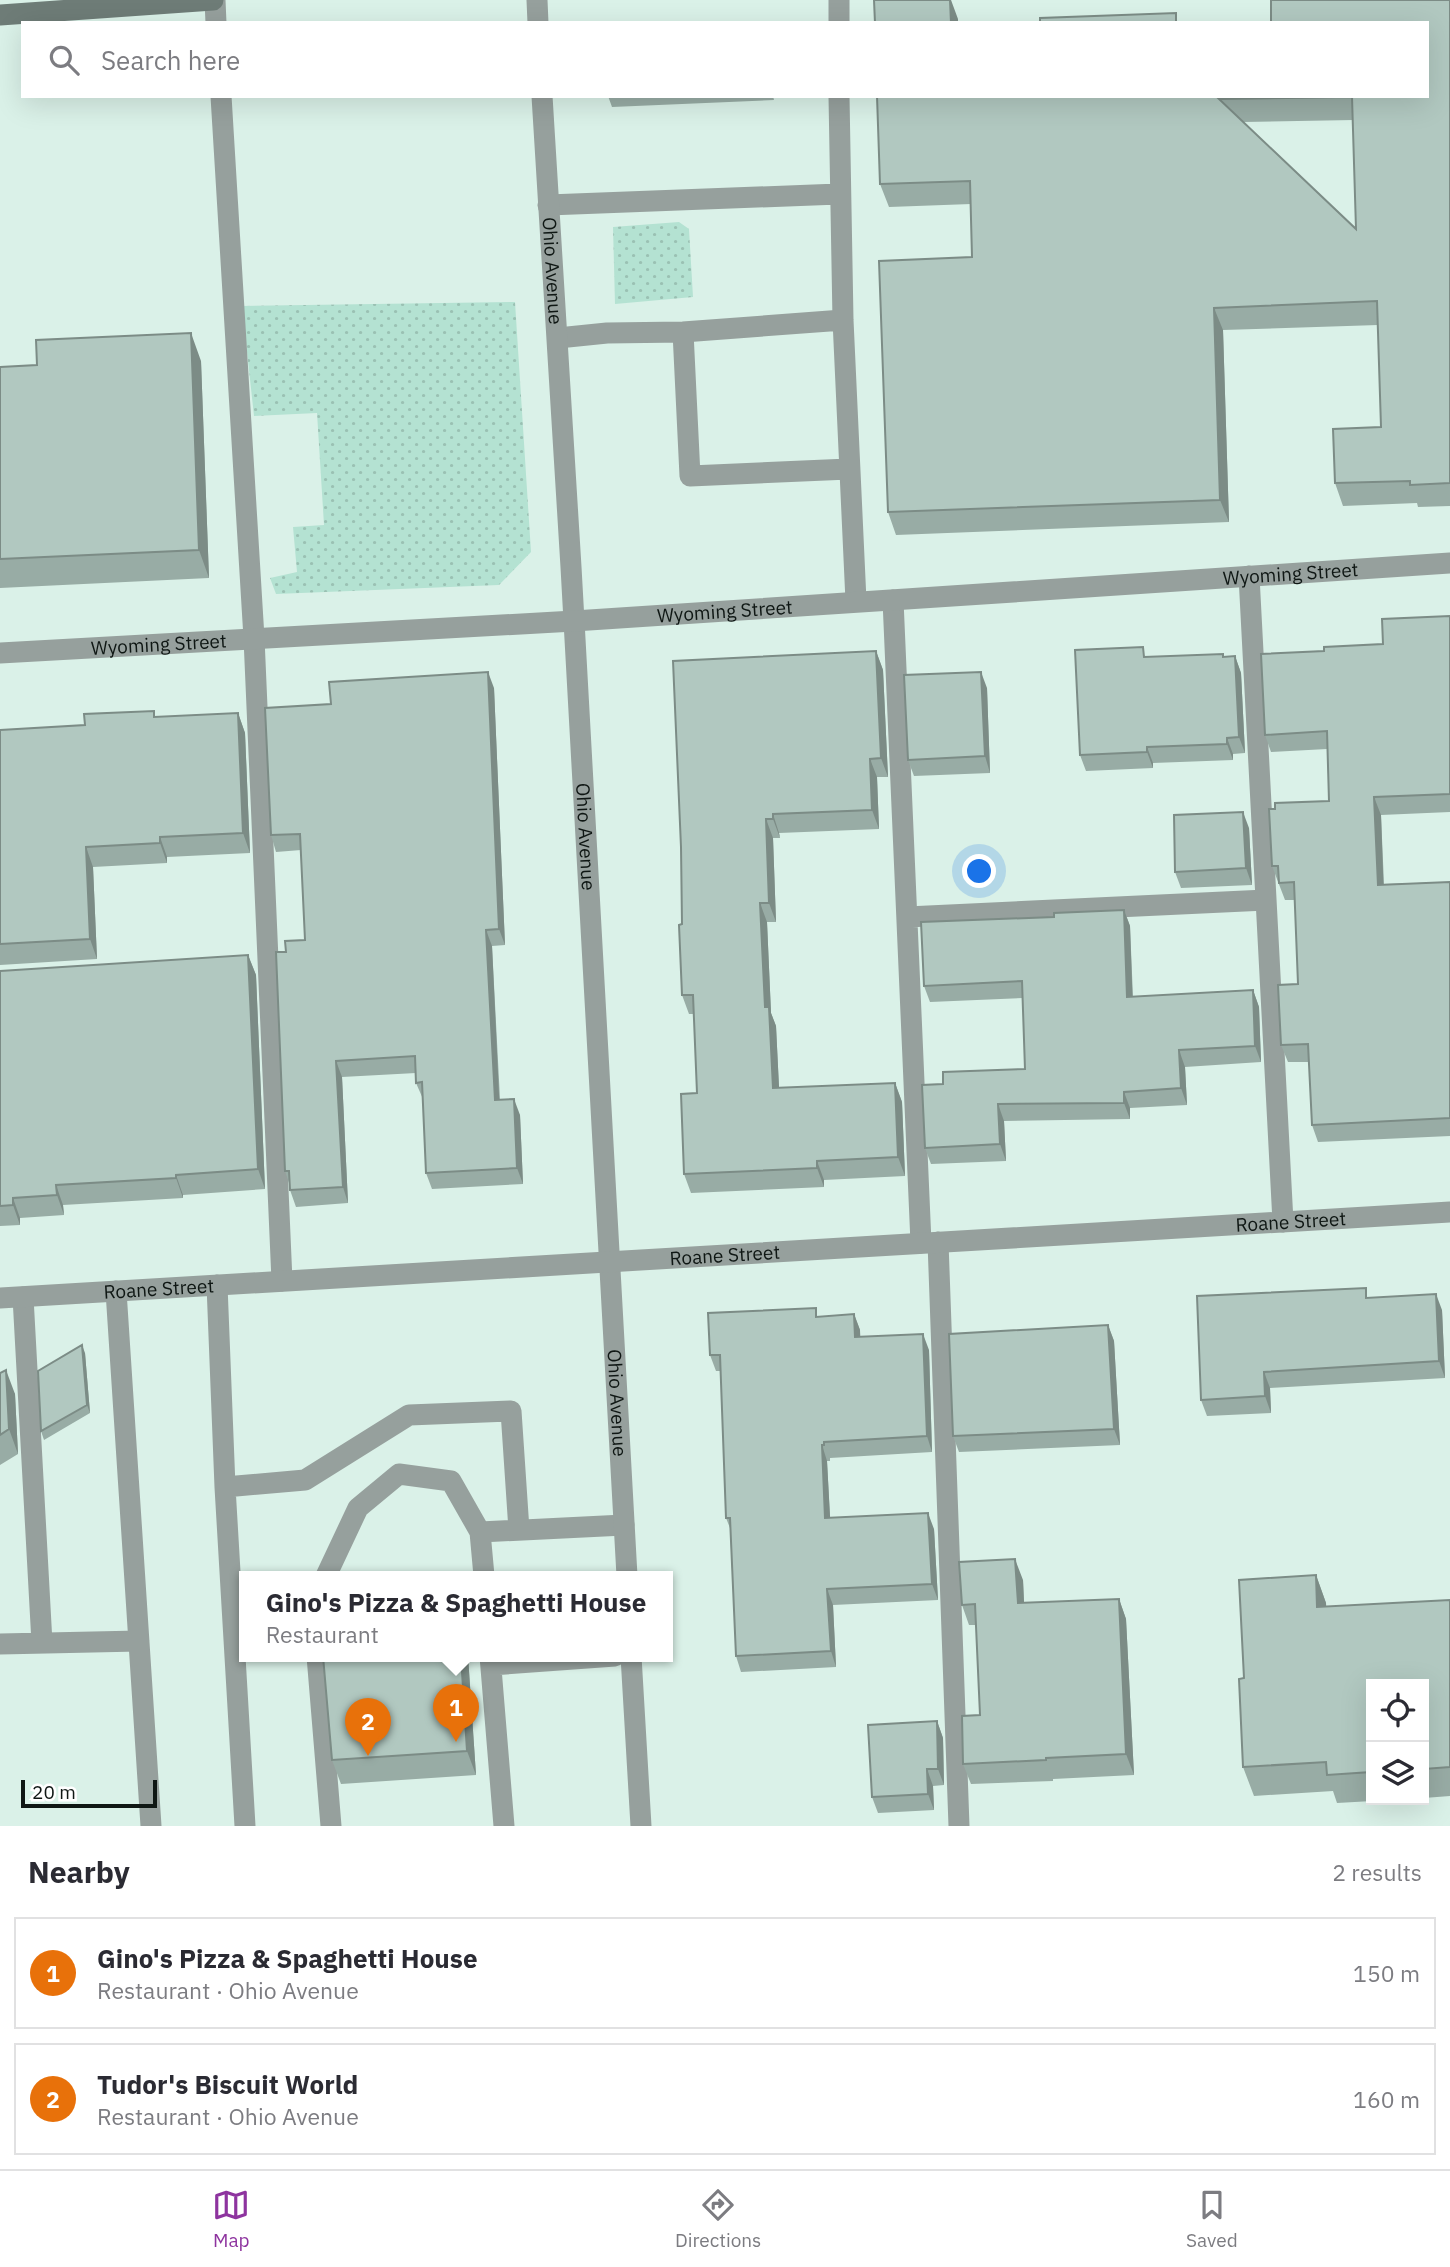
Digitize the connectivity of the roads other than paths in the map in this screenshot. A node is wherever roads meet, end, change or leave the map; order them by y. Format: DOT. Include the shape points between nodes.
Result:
graph roads {
  1 [pos="214,0"];
  2 [pos="537,0"];
  3 [pos="839,0"];
  4 [pos="0,15"];
  5 [pos="216,21"];
  6 [pos="538,21"];
  7 [pos="839,21"];
  8 [pos="221,98"];
  9 [pos="542,98"];
  10 [pos="839,98"];
  11 [pos="839,194"];
  12 [pos="548,205"];
  13 [pos="843,320"];
  14 [pos="683,332"];
  15 [pos="558,338"];
  16 [pos="849,469"];
  17 [pos="1450,563"];
  18 [pos="1249,576"];
  19 [pos="893,600"];
  20 [pos="856,601"];
  21 [pos="574,621"];
  22 [pos="254,638"];
  23 [pos="0,653"];
  24 [pos="1266,900"];
  25 [pos="907,917"];
  26 [pos="268,961"];
  27 [pos="241,963"];
  28 [pos="1450,1212"];
  29 [pos="1283,1222"];
  30 [pos="929,1243"];
  31 [pos="608,1261"];
  32 [pos="282,1281"];
  33 [pos="217,1285"];
  34 [pos="117,1291"];
  35 [pos="23,1297"];
  36 [pos="0,1298"];
  37 [pos="225,1486"];
  38 [pos="624,1525"];
  39 [pos="519,1530"];
  40 [pos="480,1532"];
  41 [pos="328,1571"];
  42 [pos="484,1571"];
  43 [pos="627,1571"];
  44 [pos="139,1641"];
  45 [pos="42,1643"];
  46 [pos="0,1644"];
  47 [pos="317,1662"];
  48 [pos="491,1662"];
  49 [pos="631,1662"];
  50 [pos="151,1826"];
  51 [pos="245,1826"];
  52 [pos="331,1826"];
  53 [pos="504,1826"];
  54 [pos="641,1826"];
  55 [pos="960,1826"];
  1 -- 4 [label="main road"];
  1 -- 5 [label="street"];
  2 -- 6 [label="street"];
  3 -- 7 [label="street"];
  8 -- 22 [label="street"];
  9 -- 12 [label="street, Ohio Avenue"];
  10 -- 11 [label="street"];
  11 -- 12 [label="street"];
  11 -- 13 [label="street"];
  12 -- 15 [label="street, Ohio Avenue"];
  13 -- 14 [label="street"];
  13 -- 16 [label="street"];
  14 -- 15 [label="street"];
  14 -- 16 [label="street" via="690,476"];
  15 -- 21 [label="street, Ohio Avenue"];
  16 -- 20 [label="street"];
  17 -- 18 [label="street, Wyoming Street"];
  18 -- 19 [label="street, Wyoming Street"];
  18 -- 24 [label="street"];
  19 -- 20 [label="street, Wyoming Street"];
  19 -- 25 [label="street"];
  20 -- 21 [label="street, Wyoming Street"];
  21 -- 22 [label="street, Wyoming Street"];
  21 -- 31 [label="street, Ohio Avenue"];
  22 -- 23 [label="street, Wyoming Street"];
  22 -- 26 [label="street"];
  24 -- 25 [label="street"];
  24 -- 29 [label="street"];
  25 -- 30 [label="street"];
  26 -- 27 [label="street"];
  26 -- 32 [label="street"];
  28 -- 29 [label="street, Roane Street"];
  29 -- 30 [label="street, Roane Street"];
  30 -- 31 [label="street, Roane Street"];
  30 -- 55 [label="street"];
  31 -- 32 [label="street, Roane Street"];
  31 -- 38 [label="street, Ohio Avenue"];
  32 -- 33 [label="street, Roane Street"];
  33 -- 34 [label="street, Roane Street"];
  33 -- 37 [label="street"];
  34 -- 35 [label="street, Roane Street"];
  34 -- 44 [label="street"];
  35 -- 36 [label="street, Roane Street"];
  35 -- 45 [label="street"];
  37 -- 39 [label="street" via="305,1480 409,1415 511,1411"];
  37 -- 51 [label="street"];
  38 -- 39 [label="street"];
  38 -- 43 [label="street, Ohio Avenue"];
  39 -- 40 [label="street"];
  40 -- 41 [label="street" via="452,1481 398,1474 358,1508"];
  40 -- 42 [label="street"];
  44 -- 45 [label="street"];
  44 -- 50 [label="street"];
  45 -- 46 [label="street"];
  47 -- 52 [label="street"];
  48 -- 53 [label="street"];
  49 -- 54 [label="street"];
}
